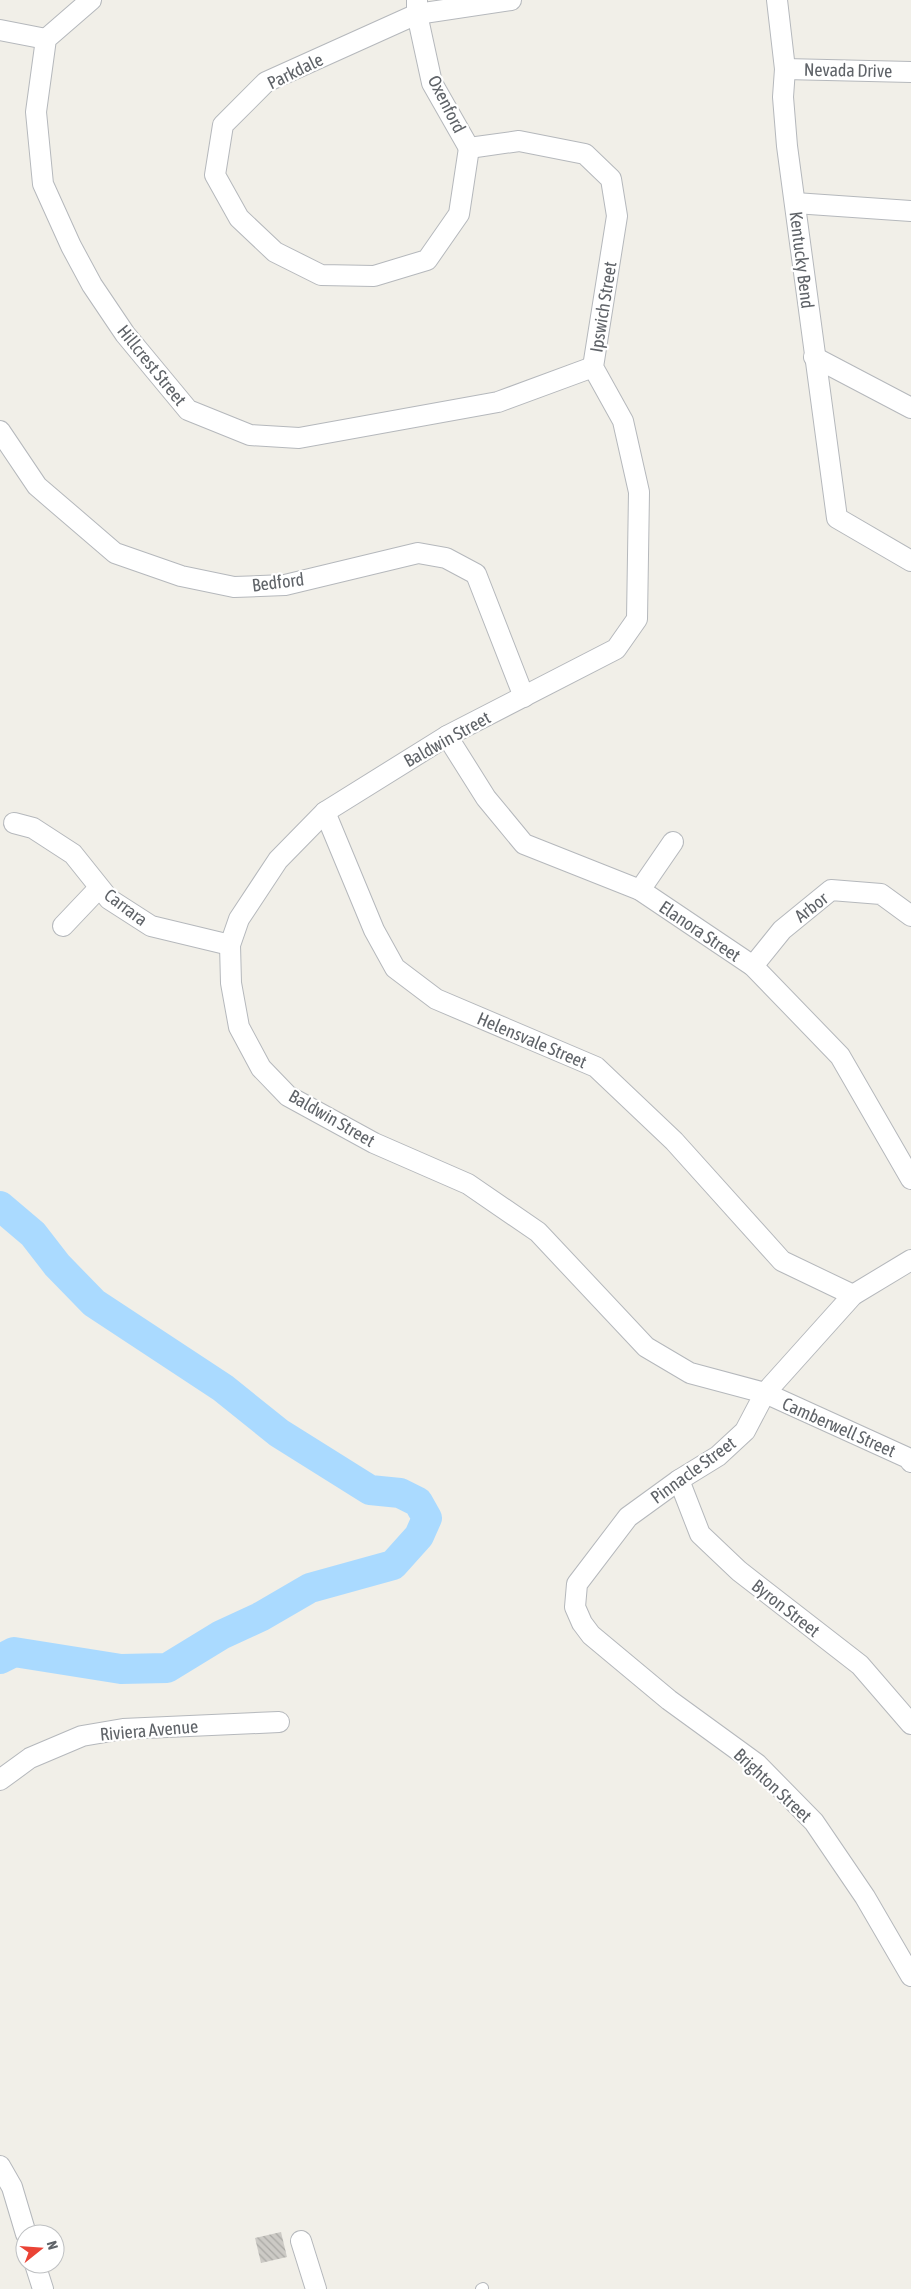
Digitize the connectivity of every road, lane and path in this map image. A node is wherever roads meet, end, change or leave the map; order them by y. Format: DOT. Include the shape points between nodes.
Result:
graph roads {
  1 [pos="91,0"];
  2 [pos="511,0"];
  3 [pos="777,0"];
  4 [pos="417,7"];
  5 [pos="0,30"];
  6 [pos="46,39"];
  7 [pos="784,69"];
  8 [pos="911,72"];
  9 [pos="469,148"];
  10 [pos="794,204"];
  11 [pos="911,211"];
  12 [pos="814,357"];
  13 [pos="593,367"];
  14 [pos="911,408"];
  15 [pos="2,440"];
  16 [pos="911,561"];
  17 [pos="524,697"];
  18 [pos="447,736"];
  19 [pos="325,812"];
  20 [pos="14,823"];
  21 [pos="673,842"];
  22 [pos="99,888"];
  23 [pos="640,890"];
  24 [pos="911,916"];
  25 [pos="63,926"];
  26 [pos="230,945"];
  27 [pos="753,966"];
  28 [pos="911,1179"];
  29 [pos="911,1260"];
  30 [pos="852,1295"];
  31 [pos="765,1393"];
  32 [pos="910,1459"];
  33 [pos="679,1480"];
  34 [pos="575,1607"];
  35 [pos="279,1722"];
  36 [pos="911,1724"];
  37 [pos="0,1780"];
  38 [pos="911,1976"];
  39 [pos="0,2166"];
  40 [pos="23,2224"];
  41 [pos="301,2241"];
  42 [pos="38,2274"];
  43 [pos="43,2289"];
  44 [pos="316,2289"];
  1 -- 6 [label="street"];
  2 -- 4 [label="street, Parkdale"];
  3 -- 7 [label="street, Kentucky Bend"];
  4 -- 9 [label="street, Oxenford" via="432,83"];
  4 -- 9 [label="street, Parkdale" via="266,82 223,124 215,175 239,218 275,252 322,275 374,276 427,260 458,214"];
  5 -- 6 [label="street"];
  6 -- 13 [label="street, Hillcrest Street" via="36,112 43,184 92,285 125,334 188,410 250,436 299,438 498,402"];
  7 -- 8 [label="street, Nevada Drive"];
  7 -- 10 [label="street, Kentucky Bend" via="783,97"];
  9 -- 13 [label="street, Ipswich Street" via="519,141 585,154 611,179 617,216"];
  10 -- 11 [label="street"];
  10 -- 12 [label="street, Kentucky Bend"];
  12 -- 14 [label="street"];
  12 -- 16 [label="street, Kentucky Bend" via="837,518"];
  13 -- 17 [label="street, Ipswich Street" via="623,421 639,492 637,619 616,649"];
  15 -- 17 [label="street, Bedford" via="37,486 115,553 181,576 234,587 285,585 418,553 446,558 476,574"];
  17 -- 18 [label="street, Baldwin Street"];
  18 -- 19 [label="street, Baldwin Street"];
  18 -- 23 [label="street, Elanora Street" via="486,798 524,844"];
  19 -- 26 [label="street, Baldwin Street" via="278,860 239,919"];
  19 -- 30 [label="street, Helensvale Street" via="374,930 395,968 436,999 596,1067 674,1141 782,1261"];
  20 -- 22 [label="street, Carrara" via="33,828 73,854"];
  21 -- 23 [label="street"];
  22 -- 25 [label="street"];
  22 -- 26 [label="street, Carrara" via="109,899 150,926"];
  23 -- 27 [label="street, Elanora Street"];
  24 -- 27 [label="street, Arbor" via="881,894 831,890 782,930"];
  26 -- 31 [label="street, Baldwin Street" via="239,1027 261,1068 288,1096 374,1143 468,1184 538,1232 646,1347 690,1374"];
  27 -- 28 [label="street, Elanora Street" via="840,1056"];
  29 -- 30 [label="street, Pinnacle Street"];
  30 -- 31 [label="street, Pinnacle Street"];
  31 -- 32 [label="street, Camberwell Street"];
  31 -- 33 [label="street, Pinnacle Street" via="745,1431 718,1456"];
  33 -- 34 [label="street, Pinnacle Street" via="628,1517 576,1584"];
  33 -- 36 [label="street, Byron Street" via="700,1534 739,1571 860,1665"];
  34 -- 38 [label="street, Brighton Street" via="591,1635 669,1700 756,1764 814,1822 865,1897"];
  35 -- 37 [label="street, Riviera Avenue" via="123,1729 82,1736 30,1758"];
  39 -- 40 [label="street" via="12,2187"];
  41 -- 44 [label="street"];
  42 -- 43 [label="street"];
}
